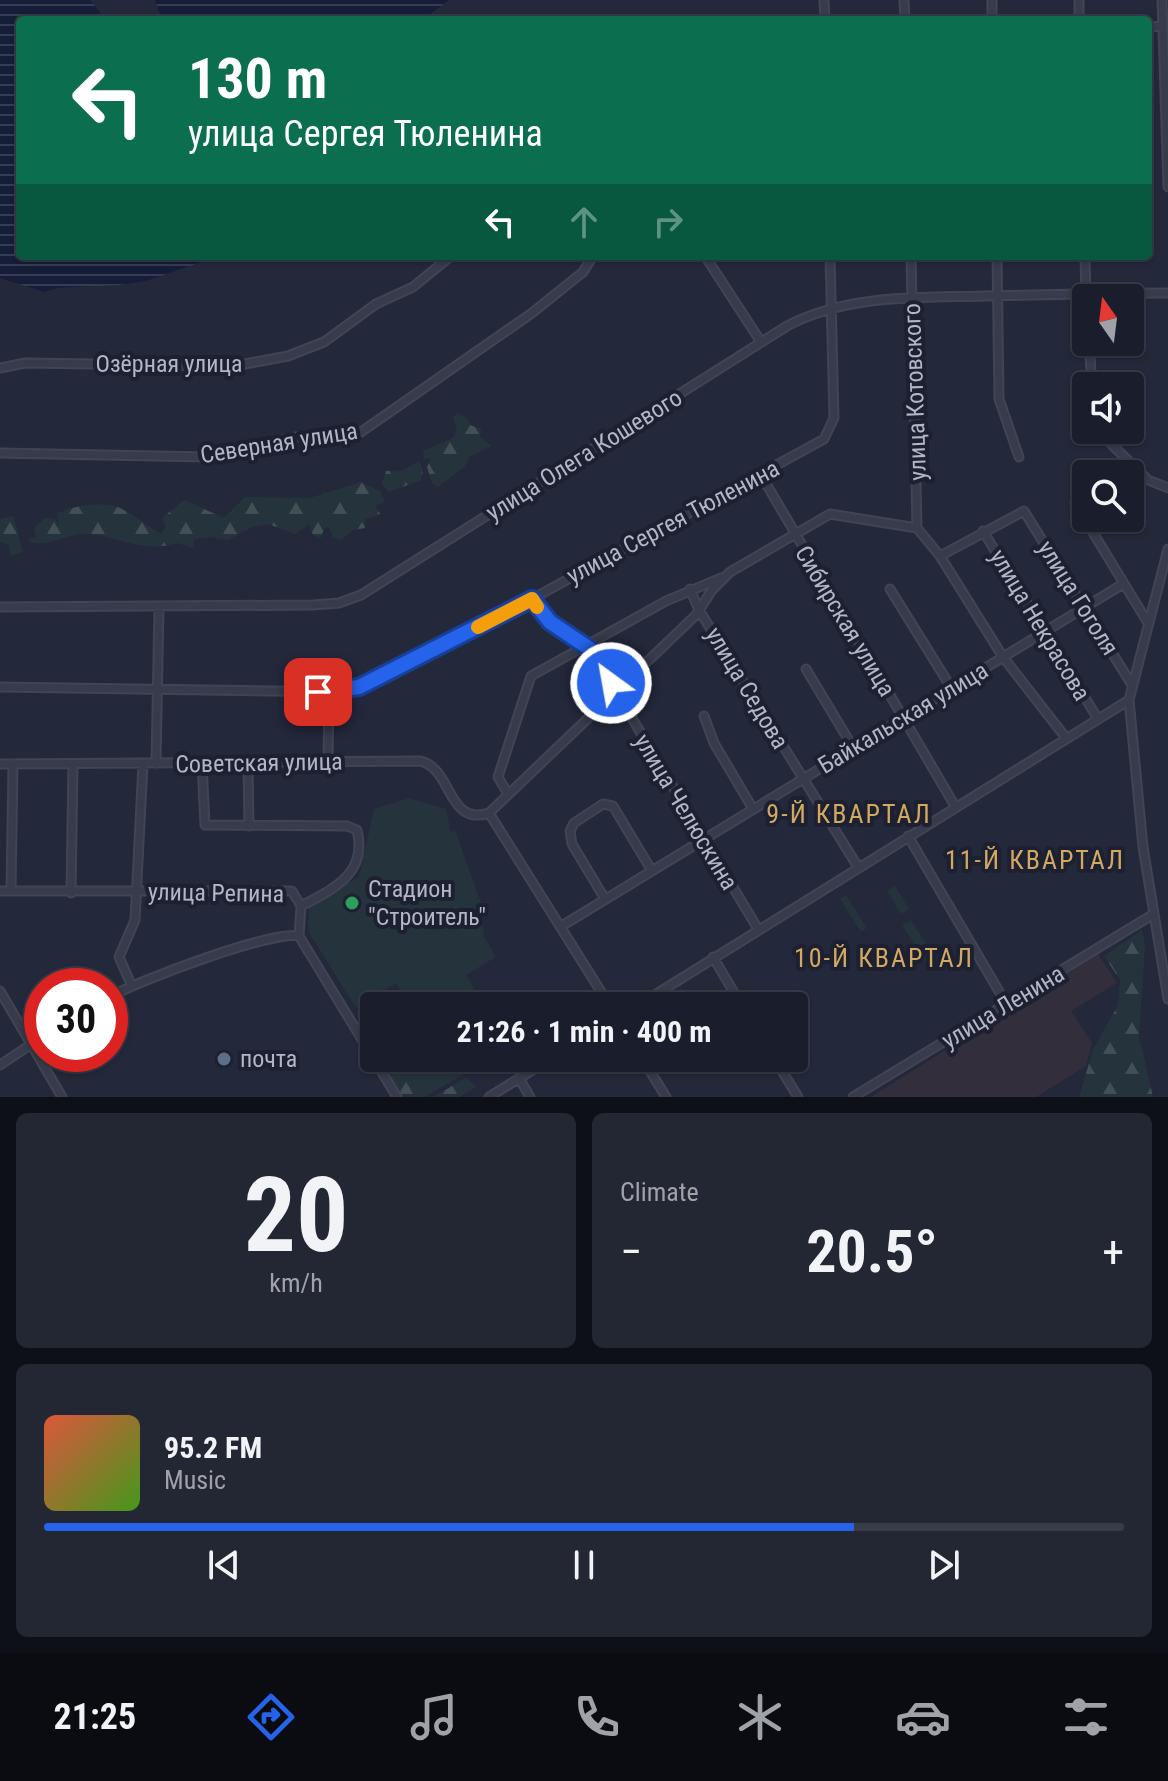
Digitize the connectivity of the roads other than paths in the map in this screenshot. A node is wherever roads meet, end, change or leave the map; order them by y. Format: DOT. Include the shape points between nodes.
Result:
graph roads {
  1 [pos="1162,0"];
  2 [pos="1163,26"];
  3 [pos="1152,27"];
  4 [pos="1168,187"];
  5 [pos="446,260"];
  6 [pos="590,260"];
  7 [pos="708,260"];
  8 [pos="830,260"];
  9 [pos="911,260"];
  10 [pos="997,260"];
  11 [pos="1085,260"];
  12 [pos="1085,284"];
  13 [pos="1072,293"];
  14 [pos="1144,293"];
  15 [pos="1168,293"];
  16 [pos="997,296"];
  17 [pos="912,298"];
  18 [pos="831,308"];
  19 [pos="761,342"];
  20 [pos="0,368"];
  21 [pos="1111,444"];
  22 [pos="0,453"];
  23 [pos="1019,457"];
  24 [pos="761,475"];
  25 [pos="1168,488"];
  26 [pos="917,528"];
  27 [pos="983,531"];
  28 [pos="1092,532"];
  29 [pos="793,534"];
  30 [pos="1168,549"];
  31 [pos="940,556"];
  32 [pos="724,577"];
  33 [pos="1123,584"];
  34 [pos="690,589"];
  35 [pos="890,589"];
  36 [pos="532,599"];
  37 [pos="159,606"];
  38 [pos="0,607"];
  39 [pos="1083,607"];
  40 [pos="699,610"];
  41 [pos="1148,623"];
  42 [pos="1043,632"];
  43 [pos="584,646"];
  44 [pos="1003,657"];
  45 [pos="806,669"];
  46 [pos="1132,685"];
  47 [pos="0,687"];
  48 [pos="158,689"];
  49 [pos="952,689"];
  50 [pos="329,692"];
  51 [pos="616,693"];
  52 [pos="1129,700"];
  53 [pos="704,716"];
  54 [pos="903,719"];
  55 [pos="1098,719"];
  56 [pos="1066,738"];
  57 [pos="854,749"];
  58 [pos="202,763"];
  59 [pos="248,763"];
  60 [pos="328,763"];
  61 [pos="0,764"];
  62 [pos="13,764"];
  63 [pos="73,764"];
  64 [pos="143,764"];
  65 [pos="156,764"];
  66 [pos="802,778"];
  67 [pos="508,794"];
  68 [pos="955,806"];
  69 [pos="753,809"];
  70 [pos="489,813"];
  71 [pos="249,826"];
  72 [pos="908,836"];
  73 [pos="702,840"];
  74 [pos="858,867"];
  75 [pos="652,871"];
  76 [pos="0,891"];
  77 [pos="11,891"];
  78 [pos="137,892"];
  79 [pos="71,893"];
  80 [pos="605,899"];
  81 [pos="301,906"];
  82 [pos="1152,915"];
  83 [pos="560,927"];
  84 [pos="758,929"];
  85 [pos="299,936"];
  86 [pos="713,957"];
  87 [pos="131,984"];
  88 [pos="128,986"];
  89 [pos="0,991"];
  90 [pos="601,992"];
  91 [pos="659,992"];
  92 [pos="734,992"];
  93 [pos="1168,999"];
  94 [pos="1007,1005"];
  95 [pos="24,1033"];
  96 [pos="24,1048"];
  97 [pos="0,1065"];
  98 [pos="47,1072"];
  99 [pos="529,1072"];
  100 [pos="651,1072"];
  101 [pos="783,1072"];
  102 [pos="519,1078"];
  103 [pos="62,1097"];
  104 [pos="397,1097"];
  105 [pos="489,1097"];
  106 [pos="530,1097"];
  107 [pos="666,1097"];
  108 [pos="798,1097"];
  109 [pos="853,1097"];
  1 -- 2 [label="street"];
  2 -- 3 [label="street"];
  2 -- 4 [label="street"];
  5 -- 20 [label="street, Озёрная улица" via="324,342 262,363 25,363"];
  6 -- 22 [label="street, Северная улица" via="532,313 361,432 295,437 207,457"];
  7 -- 19 [label="street"];
  8 -- 18 [label="street"];
  9 -- 17 [label="street, улица Котовского"];
  10 -- 16 [label="street"];
  11 -- 12 [label="street"];
  13 -- 16 [label="street, улица Олега Кошевого"];
  14 -- 15 [label="street, улица Олега Кошевого"];
  16 -- 17 [label="street, улица Олега Кошевого"];
  16 -- 23 [label="street" via="999,399"];
  17 -- 18 [label="street, улица Олега Кошевого"];
  17 -- 26 [label="street, улица Котовского"];
  18 -- 19 [label="street, улица Олега Кошевого"];
  18 -- 24 [label="street, улица Сергея Тюленина" via="832,428 820,443"];
  19 -- 37 [label="street, улица Олега Кошевого" via="355,598 325,604"];
  21 -- 25 [label="street" via="1148,480"];
  24 -- 29 [label="street, Сибирская улица"];
  24 -- 36 [label="street, улица Сергея Тюленина"];
  26 -- 29 [label="street" via="833,514"];
  26 -- 31 [label="street"];
  27 -- 31 [label="street"];
  27 -- 39 [label="street, улица Гоголя" via="1023,511"];
  27 -- 42 [label="street, улица Некрасова"];
  28 -- 33 [label="street"];
  29 -- 32 [label="street"];
  29 -- 54 [label="street, Сибирская улица"];
  30 -- 41 [label="street"];
  31 -- 44 [label="street"];
  32 -- 34 [label="street"];
  32 -- 40 [label="street"];
  33 -- 39 [label="street, Байкальская улица"];
  33 -- 41 [label="street"];
  34 -- 40 [label="street, улица Седова"];
  34 -- 43 [label="street"];
  35 -- 49 [label="street"];
  36 -- 43 [label="street, улица Челюскина" via="550,622"];
  36 -- 50 [label="street, улица Сергея Тюленина" via="359,687"];
  37 -- 38 [label="street, улица Олега Кошевого"];
  37 -- 48 [label="street"];
  39 -- 42 [label="street, Байкальская улица"];
  39 -- 46 [label="street, улица Гоголя"];
  40 -- 51 [label="street"];
  40 -- 66 [label="street, улица Седова"];
  41 -- 46 [label="street"];
  42 -- 44 [label="street, Байкальская улица"];
  42 -- 55 [label="street, улица Некрасова"];
  43 -- 51 [label="street, улица Челюскина"];
  43 -- 67 [label="street" via="529,678 498,777"];
  44 -- 49 [label="street, Байкальская улица"];
  44 -- 56 [label="street"];
  45 -- 57 [label="street"];
  46 -- 52 [label="street"];
  47 -- 48 [label="street, улица Сергея Тюленина"];
  48 -- 50 [label="street, улица Сергея Тюленина"];
  48 -- 65 [label="street"];
  49 -- 54 [label="street, Байкальская улица"];
  50 -- 60 [label="street"];
  51 -- 67 [label="street"];
  51 -- 73 [label="street, улица Челюскина"];
  52 -- 55 [label="street"];
  52 -- 82 [label="street"];
  53 -- 69 [label="street"];
  54 -- 57 [label="street, Байкальская улица"];
  54 -- 68 [label="street, Сибирская улица"];
  55 -- 56 [label="street"];
  56 -- 68 [label="street"];
  57 -- 66 [label="street, Байкальская улица"];
  58 -- 59 [label="street, Советская улица"];
  58 -- 65 [label="street, Советская улица"];
  58 -- 71 [label="street" via="203,824"];
  59 -- 60 [label="street, Советская улица"];
  59 -- 71 [label="street"];
  60 -- 70 [label="street, Советская улица" via="428,763 458,808 473,816"];
  61 -- 62 [label="street, Советская улица"];
  62 -- 63 [label="street, Советская улица"];
  62 -- 77 [label="street"];
  63 -- 64 [label="street, Советская улица"];
  63 -- 79 [label="street"];
  64 -- 65 [label="street, Советская улица"];
  64 -- 78 [label="street"];
  66 -- 69 [label="street, Байкальская улица"];
  66 -- 74 [label="street, улица Седова"];
  67 -- 70 [label="street"];
  68 -- 72 [label="street"];
  69 -- 73 [label="street, Байкальская улица"];
  70 -- 83 [label="street"];
  71 -- 81 [label="street" via="357,830 358,854 349,878"];
  72 -- 74 [label="street"];
  72 -- 94 [label="street"];
  73 -- 75 [label="street, Байкальская улица"];
  73 -- 84 [label="street, улица Челюскина"];
  74 -- 84 [label="street"];
  75 -- 80 [label="street, Байкальская улица"];
  75 -- 80 [label="street" via="613,806 603,804 570,831 572,844"];
  76 -- 77 [label="street, улица Репина"];
  77 -- 79 [label="street, улица Репина"];
  78 -- 79 [label="street, улица Репина"];
  78 -- 81 [label="street, улица Репина" via="288,890"];
  78 -- 87 [label="street" via="135,920 119,957"];
  80 -- 83 [label="street, Байкальская улица"];
  81 -- 85 [label="street, улица Репина"];
  82 -- 93 [label="street"];
  82 -- 94 [label="street, улица Ленина"];
  83 -- 90 [label="street"];
  84 -- 86 [label="street"];
  85 -- 87 [label="street"];
  85 -- 104 [label="street, улица Репина"];
  86 -- 91 [label="street"];
  86 -- 92 [label="street"];
  87 -- 88 [label="street"];
  89 -- 95 [label="street"];
  94 -- 109 [label="street, улица Ленина"];
  96 -- 97 [label="street"];
  98 -- 103 [label="street"];
  99 -- 102 [label="street"];
  100 -- 107 [label="street"];
  101 -- 108 [label="street"];
  102 -- 105 [label="street"];
  102 -- 106 [label="street"];
}
